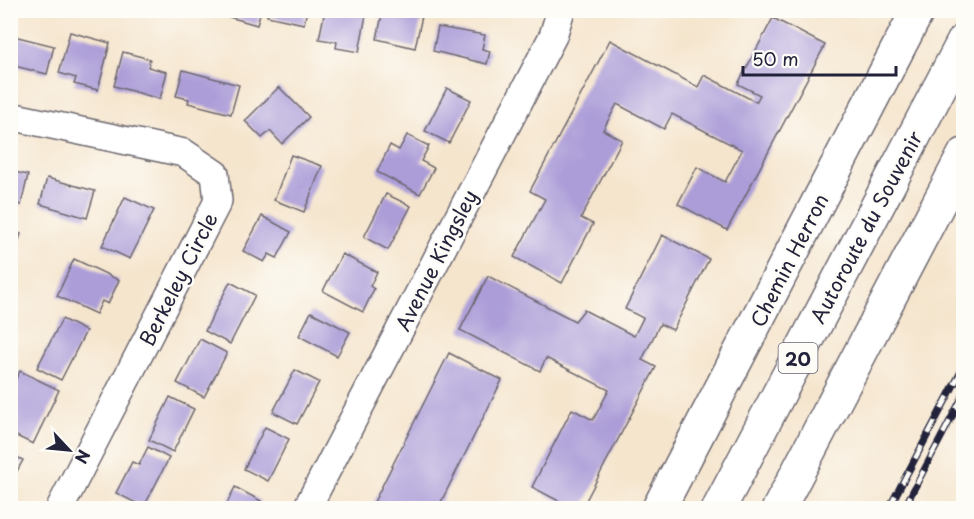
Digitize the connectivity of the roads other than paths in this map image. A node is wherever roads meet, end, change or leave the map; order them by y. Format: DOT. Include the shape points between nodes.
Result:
graph roads {
  1 [pos="561,10"];
  2 [pos="918,10"];
  3 [pos="963,41"];
  4 [pos="10,116"];
  5 [pos="963,155"];
  6 [pos="60,508"];
  7 [pos="307,508"];
  8 [pos="659,508"];
  9 [pos="719,508"];
  10 [pos="779,508"];
  1 -- 7 [label="street, Avenue Kingsley" via="553,36"];
  2 -- 8 [label="main road, Chemin Herron"];
  3 -- 9 [label="main road, Autoroute du Souvenir / 20"];
  4 -- 6 [label="street, Berkeley Circle" via="184,153 216,174 218,201"];
  5 -- 10 [label="main road, 20"];
}
